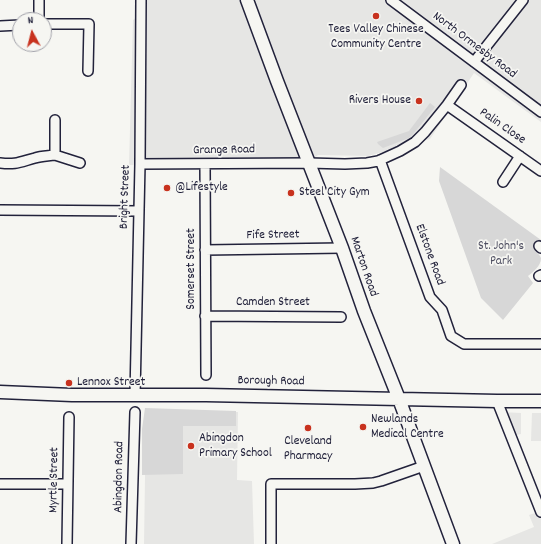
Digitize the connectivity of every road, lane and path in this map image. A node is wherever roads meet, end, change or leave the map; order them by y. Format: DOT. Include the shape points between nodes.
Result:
graph roads {
  1 [pos="39,0"];
  2 [pos="141,0"];
  3 [pos="247,0"];
  4 [pos="391,0"];
  5 [pos="523,0"];
  6 [pos="39,12"];
  7 [pos="52,24"];
  8 [pos="12,25"];
  9 [pos="0,26"];
  10 [pos="474,62"];
  11 [pos="88,71"];
  12 [pos="461,85"];
  13 [pos="447,105"];
  14 [pos="541,112"];
  15 [pos="55,120"];
  16 [pos="54,155"];
  17 [pos="520,156"];
  18 [pos="379,161"];
  19 [pos="309,162"];
  20 [pos="0,163"];
  21 [pos="80,163"];
  22 [pos="140,164"];
  23 [pos="205,164"];
  24 [pos="541,171"];
  25 [pos="504,182"];
  26 [pos="0,210"];
  27 [pos="139,212"];
  28 [pos="342,248"];
  29 [pos="205,250"];
  30 [pos="205,316"];
  31 [pos="341,317"];
  32 [pos="541,344"];
  33 [pos="206,375"];
  34 [pos="0,392"];
  35 [pos="135,395"];
  36 [pos="399,399"];
  37 [pos="497,401"];
  38 [pos="541,401"];
  39 [pos="135,412"];
  40 [pos="69,417"];
  41 [pos="424,466"];
  42 [pos="0,484"];
  43 [pos="68,484"];
  44 [pos="541,512"];
  45 [pos="67,544"];
  46 [pos="132,544"];
  47 [pos="271,544"];
  48 [pos="453,544"];
  1 -- 6 [label="street"];
  2 -- 22 [label="street, Bright Street"];
  3 -- 19 [label="street, Marton Road"];
  4 -- 10 [label="street, North Ormesby Road"];
  5 -- 10 [label="street"];
  7 -- 11 [label="street" via="89,24"];
  8 -- 9 [label="street"];
  10 -- 14 [label="street, North Ormesby Road"];
  12 -- 13 [label="street, Grange Road"];
  13 -- 17 [label="street, Palin Close"];
  13 -- 18 [label="street, Grange Road" via="415,142"];
  15 -- 16 [label="street"];
  16 -- 20 [label="street" via="16,164"];
  16 -- 21 [label="street"];
  17 -- 24 [label="street, Palin Close"];
  17 -- 25 [label="street"];
  18 -- 19 [label="street, Grange Road" via="345,164"];
  18 -- 32 [label="street, Elstone Road" via="430,297 442,310 451,336 464,344"];
  19 -- 23 [label="street, Grange Road"];
  19 -- 28 [label="street, Marton Road"];
  22 -- 23 [label="street, Grange Road"];
  22 -- 27 [label="street, Bright Street"];
  23 -- 29 [label="street, Somerset Street"];
  26 -- 27 [label="street"];
  27 -- 35 [label="street, Bright Street"];
  28 -- 29 [label="street, Fife Street"];
  28 -- 36 [label="street, Marton Road"];
  29 -- 30 [label="street, Somerset Street"];
  30 -- 31 [label="street, Camden Street"];
  30 -- 33 [label="street, Somerset Street"];
  34 -- 35 [label="street, Borough Road"];
  35 -- 36 [label="street, Borough Road"];
  36 -- 37 [label="street, Borough Road"];
  36 -- 41 [label="street, Marton Road"];
  37 -- 38 [label="street, Borough Road"];
  37 -- 44 [label="street"];
  39 -- 46 [label="street, Abingdon Road"];
  40 -- 43 [label="street, Myrtle Street"];
  41 -- 47 [label="street" via="373,483 271,484"];
  41 -- 48 [label="street, Marton Road"];
  42 -- 43 [label="street"];
  43 -- 45 [label="street, Myrtle Street"];
}
